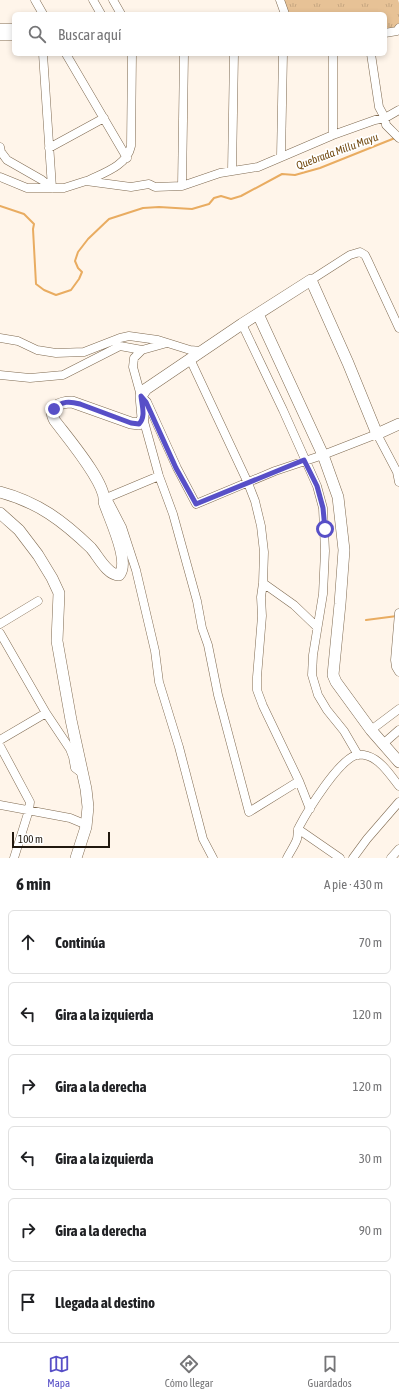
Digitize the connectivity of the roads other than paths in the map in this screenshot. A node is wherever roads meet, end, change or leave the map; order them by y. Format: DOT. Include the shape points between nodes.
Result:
graph roads {
  1 [pos="35,0"];
  2 [pos="93,0"];
  3 [pos="113,0"];
  4 [pos="120,0"];
  5 [pos="280,0"];
  6 [pos="42,12"];
  7 [pos="100,12"];
  8 [pos="119,12"];
  9 [pos="120,12"];
  10 [pos="284,12"];
  11 [pos="0,28"];
  12 [pos="12,28"];
  13 [pos="398,31"];
  14 [pos="387,33"];
  15 [pos="0,36"];
  16 [pos="12,36"];
  17 [pos="43,56"];
  18 [pos="67,56"];
  19 [pos="132,56"];
  20 [pos="184,56"];
  21 [pos="234,56"];
  22 [pos="283,56"];
  23 [pos="333,56"];
  24 [pos="371,56"];
  25 [pos="399,110"];
  26 [pos="104,118"];
  27 [pos="384,118"];
  28 [pos="333,135"];
  29 [pos="399,138"];
  30 [pos="0,147"];
  31 [pos="49,148"];
  32 [pos="281,156"];
  33 [pos="127,158"];
  34 [pos="232,171"];
  35 [pos="0,177"];
  36 [pos="86,181"];
  37 [pos="182,186"];
  38 [pos="52,188"];
  39 [pos="311,280"];
  40 [pos="258,314"];
  41 [pos="242,324"];
  42 [pos="399,328"];
  43 [pos="0,338"];
  44 [pos="167,343"];
  45 [pos="142,350"];
  46 [pos="201,351"];
  47 [pos="190,359"];
  48 [pos="0,375"];
  49 [pos="141,396"];
  50 [pos="143,418"];
  51 [pos="399,424"];
  52 [pos="378,434"];
  53 [pos="323,455"];
  54 [pos="304,460"];
  55 [pos="159,476"];
  56 [pos="399,482"];
  57 [pos="248,483"];
  58 [pos="0,492"];
  59 [pos="104,498"];
  60 [pos="0,513"];
  61 [pos="263,583"];
  62 [pos="38,601"];
  63 [pos="399,613"];
  64 [pos="398,622"];
  65 [pos="0,624"];
  66 [pos="317,627"];
  67 [pos="0,633"];
  68 [pos="399,672"];
  69 [pos="399,708"];
  70 [pos="46,713"];
  71 [pos="371,730"];
  72 [pos="399,730"];
  73 [pos="0,740"];
  74 [pos="383,744"];
  75 [pos="0,746"];
  76 [pos="358,755"];
  77 [pos="399,762"];
  78 [pos="83,774"];
  79 [pos="299,781"];
  80 [pos="399,786"];
  81 [pos="399,802"];
  82 [pos="0,805"];
  83 [pos="310,809"];
  84 [pos="29,810"];
  85 [pos="86,827"];
  86 [pos="298,829"];
  87 [pos="399,849"];
  88 [pos="14,858"];
  89 [pos="76,858"];
  90 [pos="214,858"];
  91 [pos="287,858"];
  92 [pos="340,858"];
  93 [pos="353,858"];
  94 [pos="391,858"];
  1 -- 6 [label="street"];
  2 -- 7 [label="street"];
  3 -- 8 [label="street"];
  4 -- 9 [label="street"];
  5 -- 10 [label="street"];
  11 -- 12 [label="street"];
  13 -- 14 [label="street"];
  15 -- 16 [label="street"];
  17 -- 31 [label="street"];
  18 -- 26 [label="street"];
  19 -- 33 [label="street" via="131,146"];
  20 -- 37 [label="street"];
  21 -- 34 [label="street"];
  22 -- 32 [label="street"];
  23 -- 28 [label="street"];
  24 -- 27 [label="street" via="379,108"];
  25 -- 27 [label="street"];
  26 -- 31 [label="street"];
  26 -- 33 [label="street"];
  27 -- 28 [label="street"];
  27 -- 29 [label="street" via="386,125"];
  28 -- 32 [label="street"];
  30 -- 38 [label="street" via="7,160"];
  31 -- 38 [label="street"];
  32 -- 34 [label="street" via="258,167"];
  33 -- 36 [label="street" via="117,166"];
  34 -- 37 [label="street"];
  35 -- 38 [label="street" via="27,188"];
  36 -- 37 [label="street" via="130,187 149,184 155,187"];
  36 -- 38 [label="street" via="64,188"];
  39 -- 40 [label="street"];
  39 -- 42 [label="street" via="350,255 360,252 365,255"];
  39 -- 52 [label="street"];
  40 -- 41 [label="street"];
  40 -- 53 [label="street"];
  41 -- 46 [label="street"];
  41 -- 54 [label="street"];
  43 -- 44 [label="street" via="37,350 56,353 84,352 129,336"];
  44 -- 45 [label="street"];
  44 -- 46 [label="street"];
  45 -- 48 [label="street" via="120,346 63,375 30,378"];
  45 -- 49 [label="street" via="133,362"];
  46 -- 47 [label="street"];
  47 -- 49 [label="street" via="146,389"];
  47 -- 57 [label="street"];
  49 -- 50 [label="street"];
  49 -- 57 [label="street" via="196,504"];
  50 -- 55 [label="street"];
  50 -- 59 [label="street" via="139,424 131,423 72,402 59,404 52,412 55,421 95,475"];
  51 -- 52 [label="street"];
  52 -- 53 [label="street"];
  52 -- 56 [label="street" via="397,472"];
  53 -- 54 [label="street"];
  53 -- 71 [label="street" via="338,497 344,550 333,675"];
  54 -- 57 [label="street"];
  54 -- 66 [label="street" via="317,486 325,529 323,594"];
  55 -- 59 [label="street"];
  55 -- 79 [label="street" via="173,514 197,601 218,695 249,812"];
  57 -- 61 [label="street" via="264,539"];
  58 -- 59 [label="street" via="22,498 47,511 77,534 111,573 119,575 123,566 121,555"];
  59 -- 90 [label="street" via="108,500 122,527 136,570 160,682 203,839"];
  60 -- 78 [label="street" via="19,530 38,555 59,593 57,641"];
  61 -- 66 [label="street" via="294,605"];
  61 -- 79 [label="street" via="257,690"];
  62 -- 65 [label="street"];
  63 -- 64 [label="street"];
  64 -- 68 [label="street" via="396,667"];
  66 -- 76 [label="street" via="312,664 314,684 327,710 344,731"];
  67 -- 70 [label="street"];
  69 -- 71 [label="street"];
  70 -- 73 [label="street"];
  70 -- 78 [label="street" via="70,749 75,768"];
  71 -- 74 [label="street"];
  72 -- 74 [label="street"];
  74 -- 77 [label="street"];
  75 -- 84 [label="street" via="30,802"];
  76 -- 80 [label="street" via="375,760"];
  76 -- 83 [label="street" via="348,761 323,788"];
  78 -- 85 [label="street" via="88,807"];
  79 -- 83 [label="street"];
  81 -- 93 [label="street"];
  82 -- 84 [label="street"];
  83 -- 86 [label="street"];
  84 -- 85 [label="street" via="76,820"];
  84 -- 88 [label="street"];
  85 -- 89 [label="street"];
  86 -- 91 [label="street" via="297,840"];
  86 -- 92 [label="street"];
  87 -- 94 [label="street"];
}
